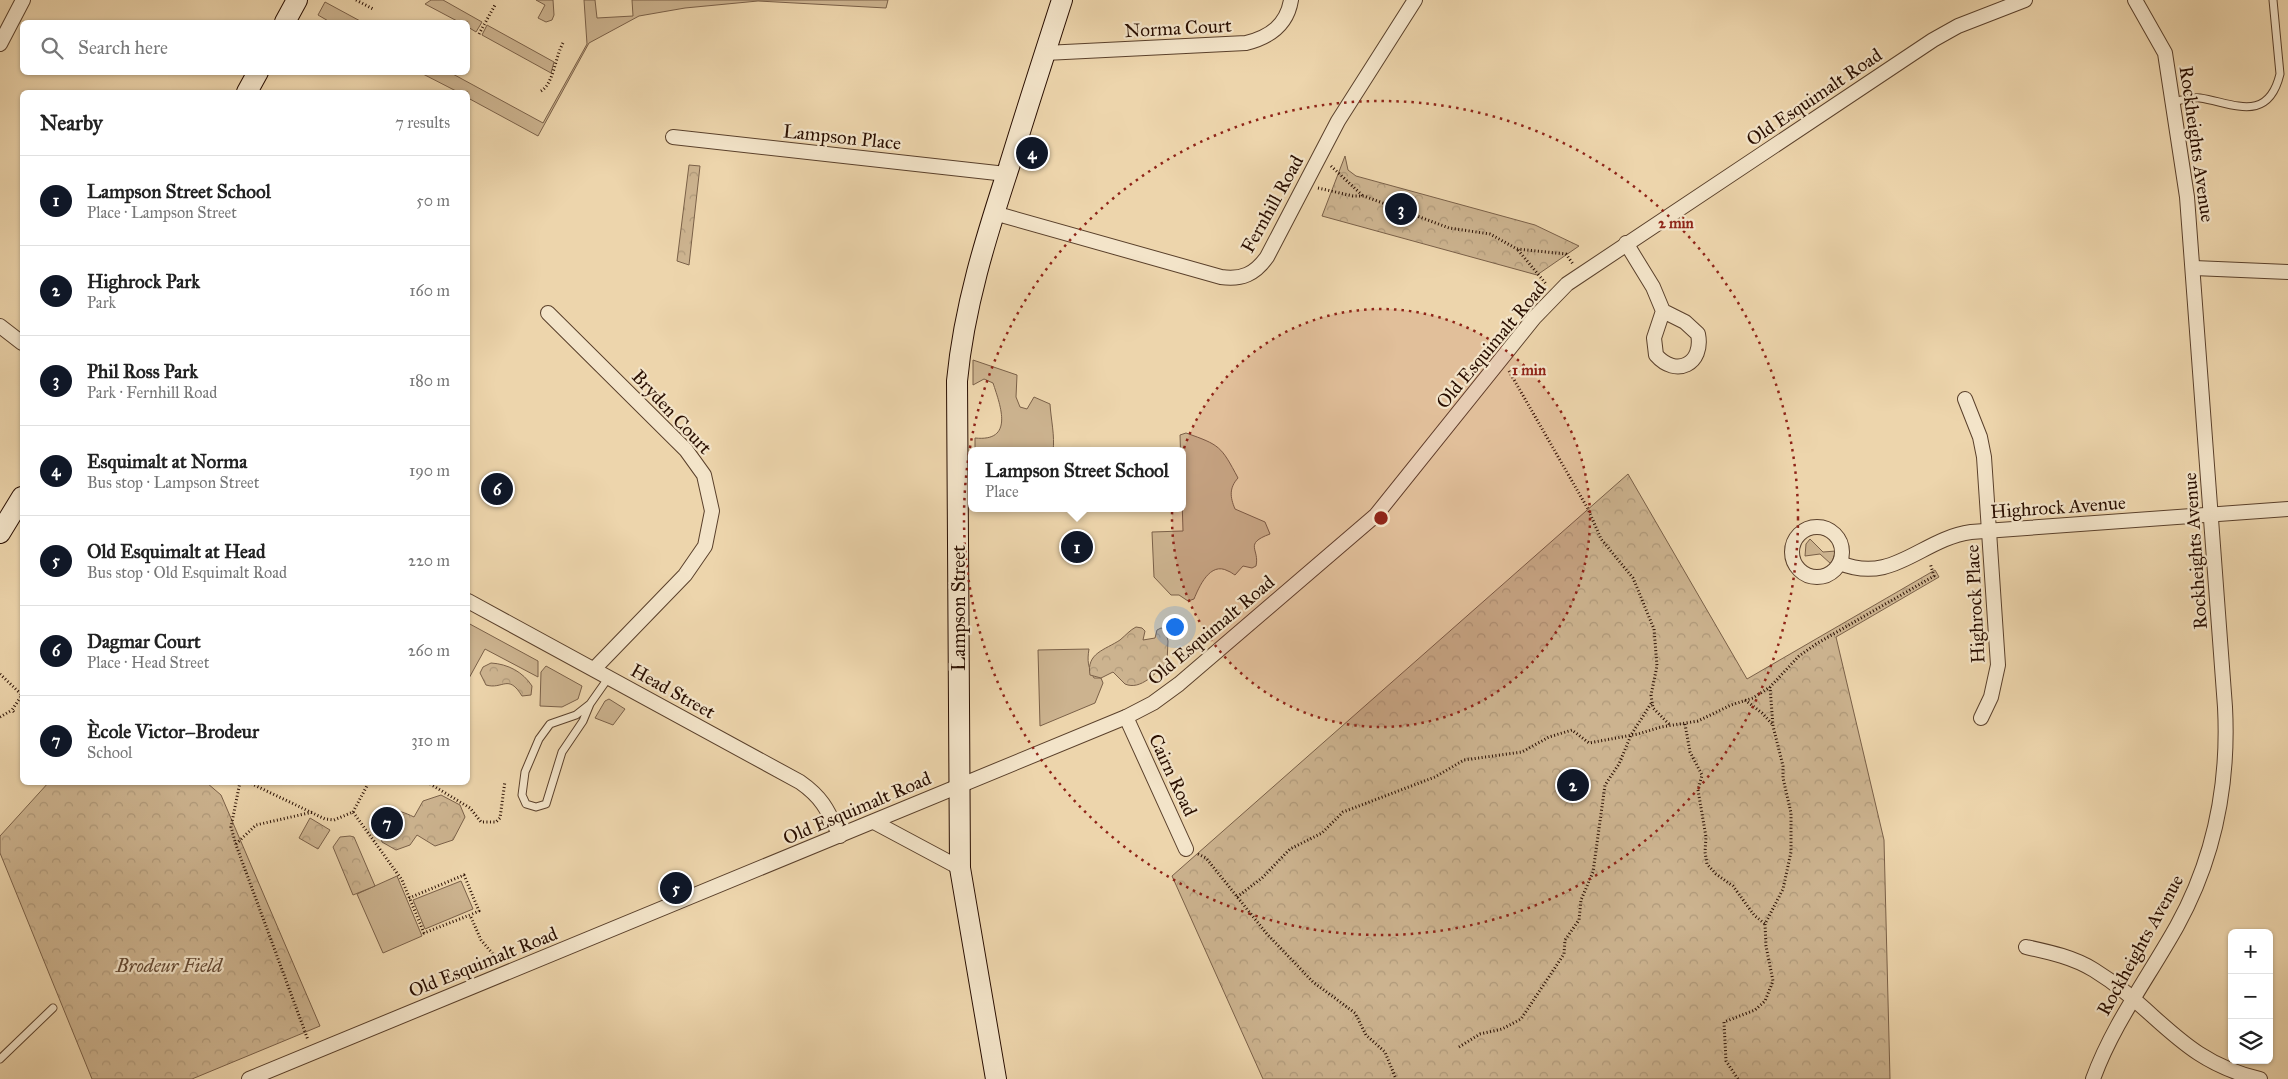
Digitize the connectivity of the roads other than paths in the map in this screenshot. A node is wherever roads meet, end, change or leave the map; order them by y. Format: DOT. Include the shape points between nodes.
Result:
graph roads {
  1 [pos="23,0"];
  2 [pos="296,0"];
  3 [pos="1062,0"];
  4 [pos="1291,0"];
  5 [pos="1415,0"];
  6 [pos="2025,0"];
  7 [pos="2136,0"];
  8 [pos="2273,0"];
  9 [pos="285,20"];
  10 [pos="0,44"];
  11 [pos="1045,53"];
  12 [pos="256,75"];
  13 [pos="248,90"];
  14 [pos="2173,102"];
  15 [pos="673,137"];
  16 [pos="1006,174"];
  17 [pos="994,213"];
  18 [pos="1626,244"];
  19 [pos="2194,268"];
  20 [pos="2288,272"];
  21 [pos="1662,311"];
  22 [pos="548,313"];
  23 [pos="0,326"];
  24 [pos="20,341"];
  25 [pos="1964,400"];
  26 [pos="20,505"];
  27 [pos="2288,509"];
  28 [pos="2211,514"];
  29 [pos="1990,530"];
  30 [pos="0,533"];
  31 [pos="1840,563"];
  32 [pos="470,602"];
  33 [pos="594,669"];
  34 [pos="609,677"];
  35 [pos="590,704"];
  36 [pos="1126,717"];
  37 [pos="1981,718"];
  38 [pos="959,785"];
  39 [pos="874,822"];
  40 [pos="840,836"];
  41 [pos="1186,849"];
  42 [pos="960,868"];
  43 [pos="2026,947"];
  44 [pos="2132,999"];
  45 [pos="53,1008"];
  46 [pos="0,1059"];
  47 [pos="249,1079"];
  48 [pos="996,1079"];
  49 [pos="2093,1079"];
  50 [pos="2260,1079"];
  1 -- 10 [label="street"];
  2 -- 9 [label="main road"];
  3 -- 11 [label="main road, Lampson Street"];
  4 -- 11 [label="street, Norma Court" via="1281,26 1265,37 1246,43"];
  5 -- 17 [label="street, Fernhill Road" via="1338,122 1261,266 1253,273 1232,278"];
  6 -- 18 [label="street, Old Esquimalt Road" via="1958,26 1932,40"];
  7 -- 14 [label="street, Rockheights Avenue" via="2165,53"];
  8 -- 14 [label="lane" via="2280,74 2278,83 2266,98 2258,104 2240,108 2199,98"];
  11 -- 16 [label="main road, Lampson Street"];
  12 -- 13 [label="main road"];
  14 -- 19 [label="street, Rockheights Avenue"];
  15 -- 16 [label="street, Lampson Place"];
  16 -- 17 [label="main road, Lampson Street"];
  17 -- 38 [label="main road, Lampson Street" via="969,300 957,381"];
  18 -- 21 [label="street" via="1653,287"];
  18 -- 36 [label="street, Old Esquimalt Road" via="1555,295 1376,515 1178,684 1153,703"];
  19 -- 20 [label="street"];
  19 -- 28 [label="street, Rockheights Avenue"];
  22 -- 33 [label="street, Bryden Court" via="686,450 704,475 712,511 705,546 685,575"];
  23 -- 24 [label="street"];
  25 -- 29 [label="street, Highrock Place" via="1983,447"];
  26 -- 30 [label="main road"];
  27 -- 28 [label="street, Highrock Avenue"];
  28 -- 29 [label="street, Highrock Avenue"];
  28 -- 44 [label="street, Rockheights Avenue" via="2226,728 2222,790 2209,850 2195,890"];
  29 -- 31 [label="street, Highrock Avenue" via="1958,534 1887,568 1859,569"];
  29 -- 37 [label="street, Highrock Place" via="1998,665 1991,697"];
  32 -- 33 [label="street, Head Street"];
  33 -- 34 [label="street, Head Street"];
  34 -- 35 [label="lane"];
  34 -- 40 [label="street, Head Street" via="815,792"];
  35 -- 35 [label="lane" via="576,715 550,724 539,739 525,772 522,794 526,804 536,807 546,804 562,752 583,721"];
  36 -- 38 [label="street, Old Esquimalt Road"];
  36 -- 41 [label="street, Cairn Road"];
  38 -- 39 [label="street, Old Esquimalt Road"];
  38 -- 42 [label="main road, Lampson Street"];
  39 -- 40 [label="street, Old Esquimalt Road"];
  39 -- 42 [label="street"];
  40 -- 47 [label="street, Old Esquimalt Road"];
  42 -- 48 [label="main road, Lampson Street"];
  43 -- 44 [label="street" via="2073,960 2094,970"];
  44 -- 49 [label="street, Rockheights Avenue"];
  44 -- 50 [label="street" via="2206,1060"];
  45 -- 46 [label="lane"];
}
